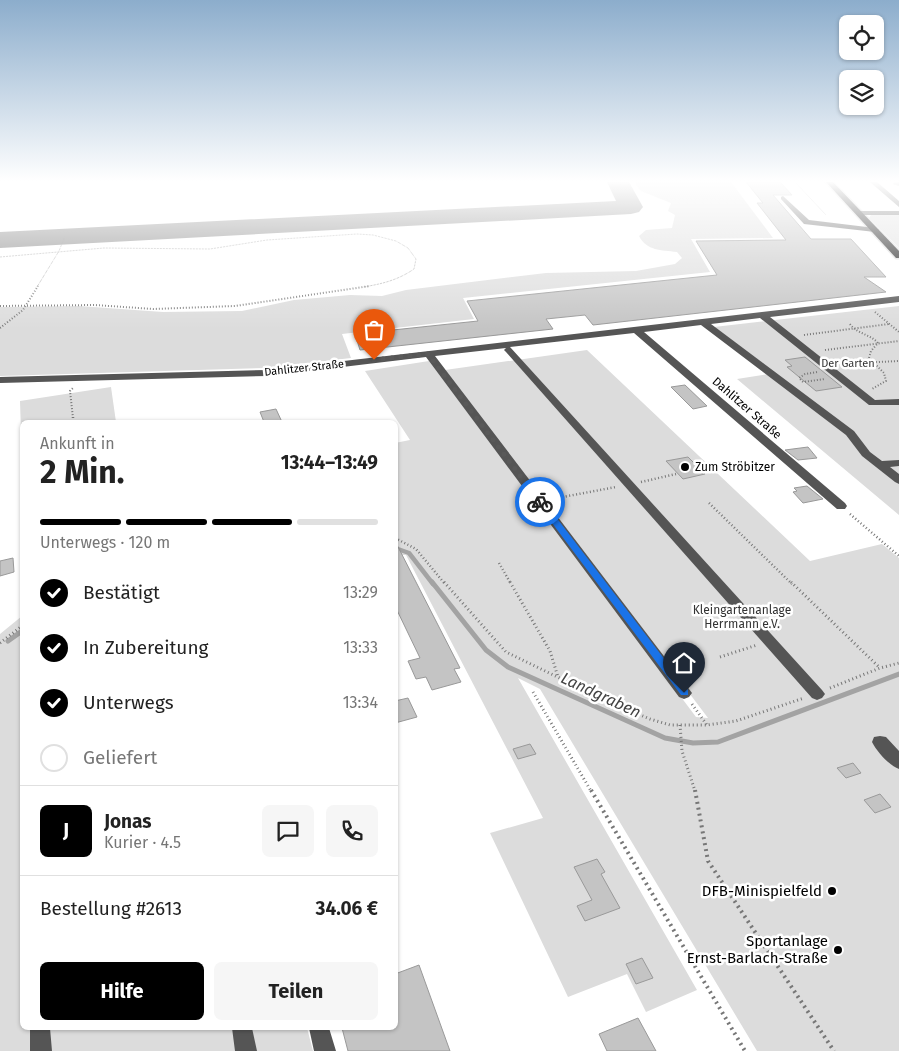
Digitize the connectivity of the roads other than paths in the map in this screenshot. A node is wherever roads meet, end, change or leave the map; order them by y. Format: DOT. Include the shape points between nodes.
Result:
graph roads {
  1 [pos="876,231"];
  2 [pos="899,256"];
  3 [pos="899,299"];
  4 [pos="762,315"];
  5 [pos="703,322"];
  6 [pos="636,330"];
  7 [pos="510,350"];
  8 [pos="428,354"];
  9 [pos="0,380"];
  10 [pos="899,402"];
  11 [pos="899,463"];
  12 [pos="878,465"];
  13 [pos="899,480"];
  14 [pos="841,506"];
  15 [pos="684,693"];
  16 [pos="817,694"];
  17 [pos="880,742"];
  18 [pos="899,762"];
  19 [pos="40,1030"];
  20 [pos="242,1030"];
  21 [pos="320,1030"];
  22 [pos="41,1051"];
  23 [pos="246,1051"];
  24 [pos="325,1051"];
  1 -- 2 [label="main road"];
  3 -- 4 [label="street, Dahlitzer Straße"];
  4 -- 5 [label="street, Dahlitzer Straße"];
  4 -- 10 [label="street" via="873,403"];
  5 -- 6 [label="street, Dahlitzer Straße"];
  5 -- 12 [label="street" via="850,432"];
  6 -- 8 [label="street, Dahlitzer Straße"];
  6 -- 14 [label="street, Dahlitzer Straße"];
  7 -- 16 [label="street"];
  8 -- 9 [label="street, Dahlitzer Straße" via="266,372"];
  8 -- 15 [label="street"];
  11 -- 12 [label="street"];
  12 -- 13 [label="street"];
  17 -- 18 [label="street"];
  19 -- 22 [label="street"];
  20 -- 23 [label="street"];
  21 -- 24 [label="street"];
}
